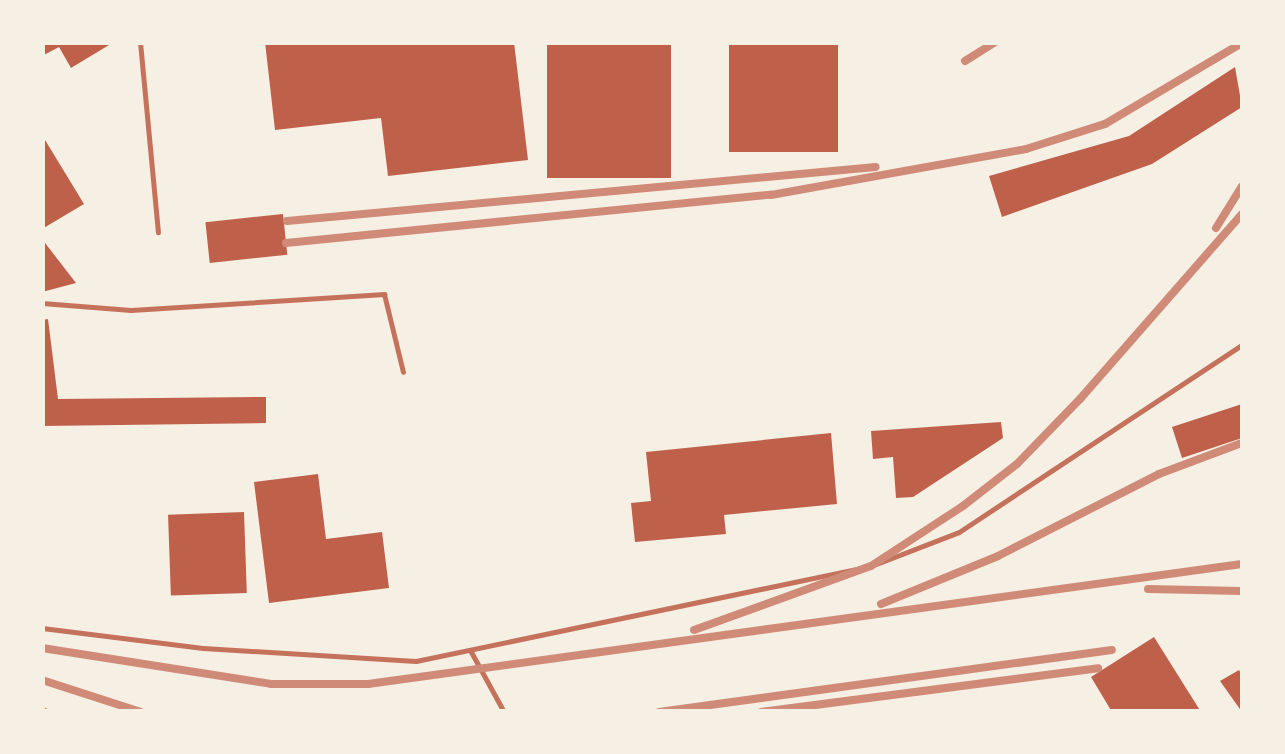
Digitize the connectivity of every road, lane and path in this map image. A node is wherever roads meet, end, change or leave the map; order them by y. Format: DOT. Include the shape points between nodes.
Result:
graph roads {
  1 [pos="140,42"];
  2 [pos="158,232"];
  3 [pos="42,303"];
  4 [pos="1242,345"];
  5 [pos="404,372"];
  6 [pos="42,628"];
  7 [pos="470,650"];
  8 [pos="504,712"];
  1 -- 2 [label="lane"];
  3 -- 5 [label="lane" via="131,310 384,294"];
  4 -- 7 [label="lane" via="959,532 871,566"];
  6 -- 7 [label="lane" via="203,648 416,661"];
  7 -- 8 [label="lane"];
}
